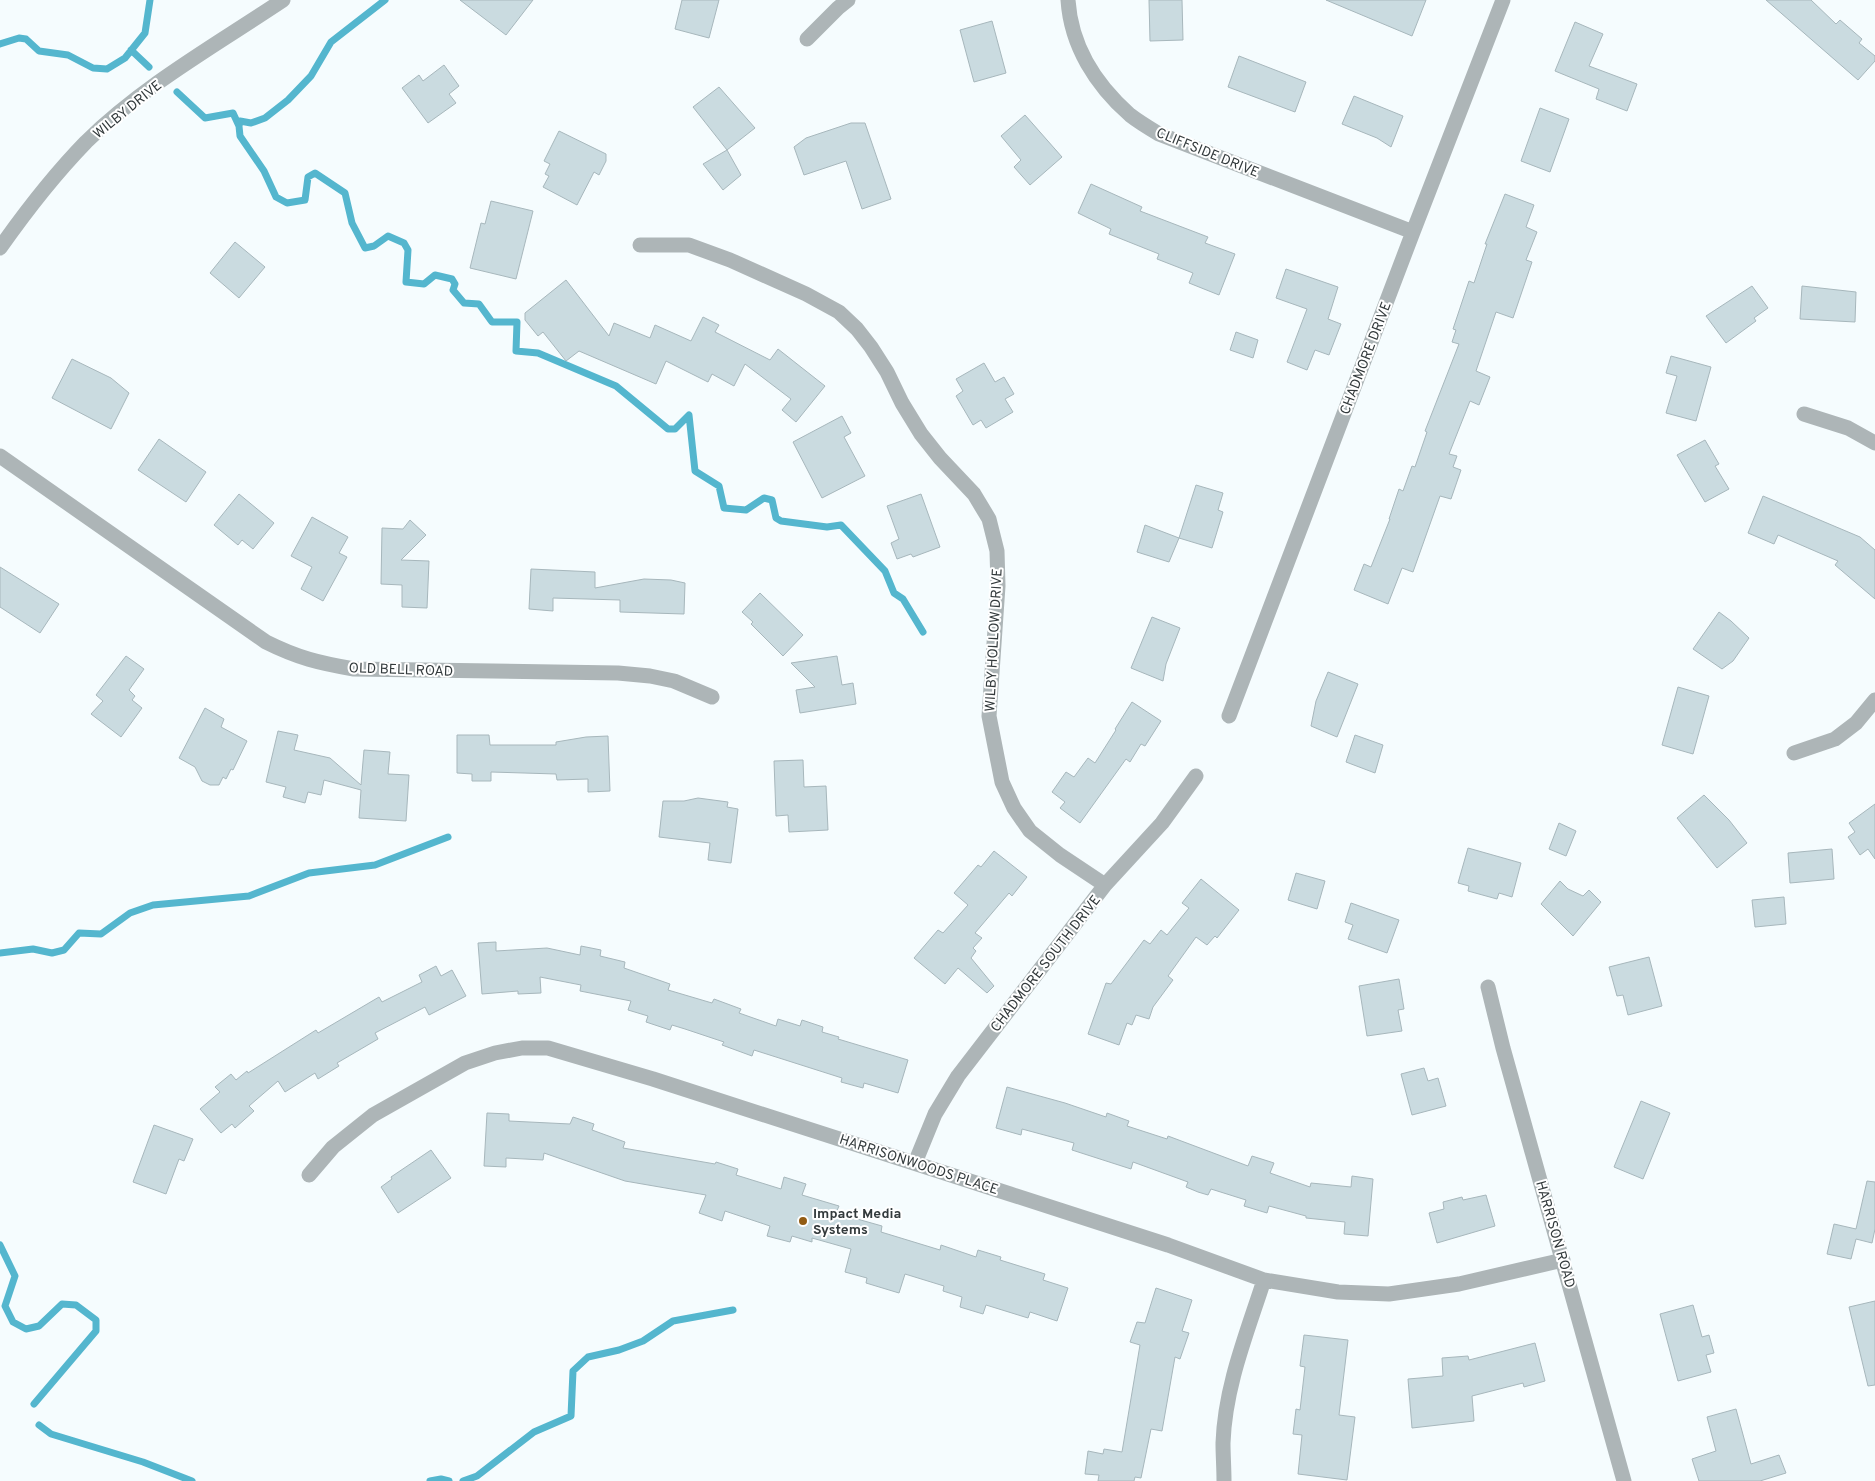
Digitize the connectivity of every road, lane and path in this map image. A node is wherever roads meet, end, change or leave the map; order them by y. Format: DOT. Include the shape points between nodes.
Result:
graph roads {
  1 [pos="283,0"];
  2 [pos="848,0"];
  3 [pos="1068,0"];
  4 [pos="1503,0"];
  5 [pos="807,39"];
  6 [pos="1413,232"];
  7 [pos="640,245"];
  8 [pos="0,248"];
  9 [pos="1804,414"];
  10 [pos="1875,443"];
  11 [pos="0,456"];
  12 [pos="712,697"];
  13 [pos="1875,700"];
  14 [pos="1229,716"];
  15 [pos="1794,753"];
  16 [pos="1196,776"];
  17 [pos="1105,885"];
  18 [pos="1488,987"];
  19 [pos="915,1163"];
  20 [pos="309,1175"];
  21 [pos="1563,1260"];
  22 [pos="1264,1280"];
  23 [pos="1224,1481"];
  24 [pos="1624,1481"];
  1 -- 8 [label="street, WILBY DRIVE" via="182,65 86,142"];
  2 -- 5 [label="street"];
  3 -- 6 [label="street, CLIFFSIDE DRIVE" via="1076,40 1086,62 1104,90 1131,116 1159,134"];
  4 -- 6 [label="street, CHADMORE DRIVE"];
  6 -- 14 [label="street, CHADMORE DRIVE"];
  7 -- 17 [label="street, WILBY HOLLOW DRIVE" via="689,245 798,290 839,312 871,347 921,434 974,494 988,519 997,550 998,586 989,716 1002,782 1030,831"];
  9 -- 10 [label="street" via="1848,428"];
  11 -- 12 [label="street, OLD BELL ROAD" via="266,642 291,654 318,663 354,669 650,676 674,681"];
  13 -- 15 [label="street" via="1856,723 1835,738"];
  16 -- 17 [label="street, CHADMORE SOUTH DRIVE" via="1162,823"];
  17 -- 19 [label="street, CHADMORE SOUTH DRIVE" via="958,1076 934,1114"];
  18 -- 21 [label="street, HARRISON ROAD"];
  19 -- 20 [label="street, HARRISONWOODS PLACE" via="653,1078 548,1048 522,1048 465,1063 373,1115 333,1147"];
  19 -- 22 [label="street, HARRISONWOODS PLACE" via="1168,1245"];
  21 -- 22 [label="street, HARRISONWOODS PLACE" via="1459,1284 1389,1294 1338,1292"];
  21 -- 24 [label="street, HARRISON ROAD"];
  22 -- 23 [label="street" via="1236,1365 1227,1408 1223,1442"];
}
